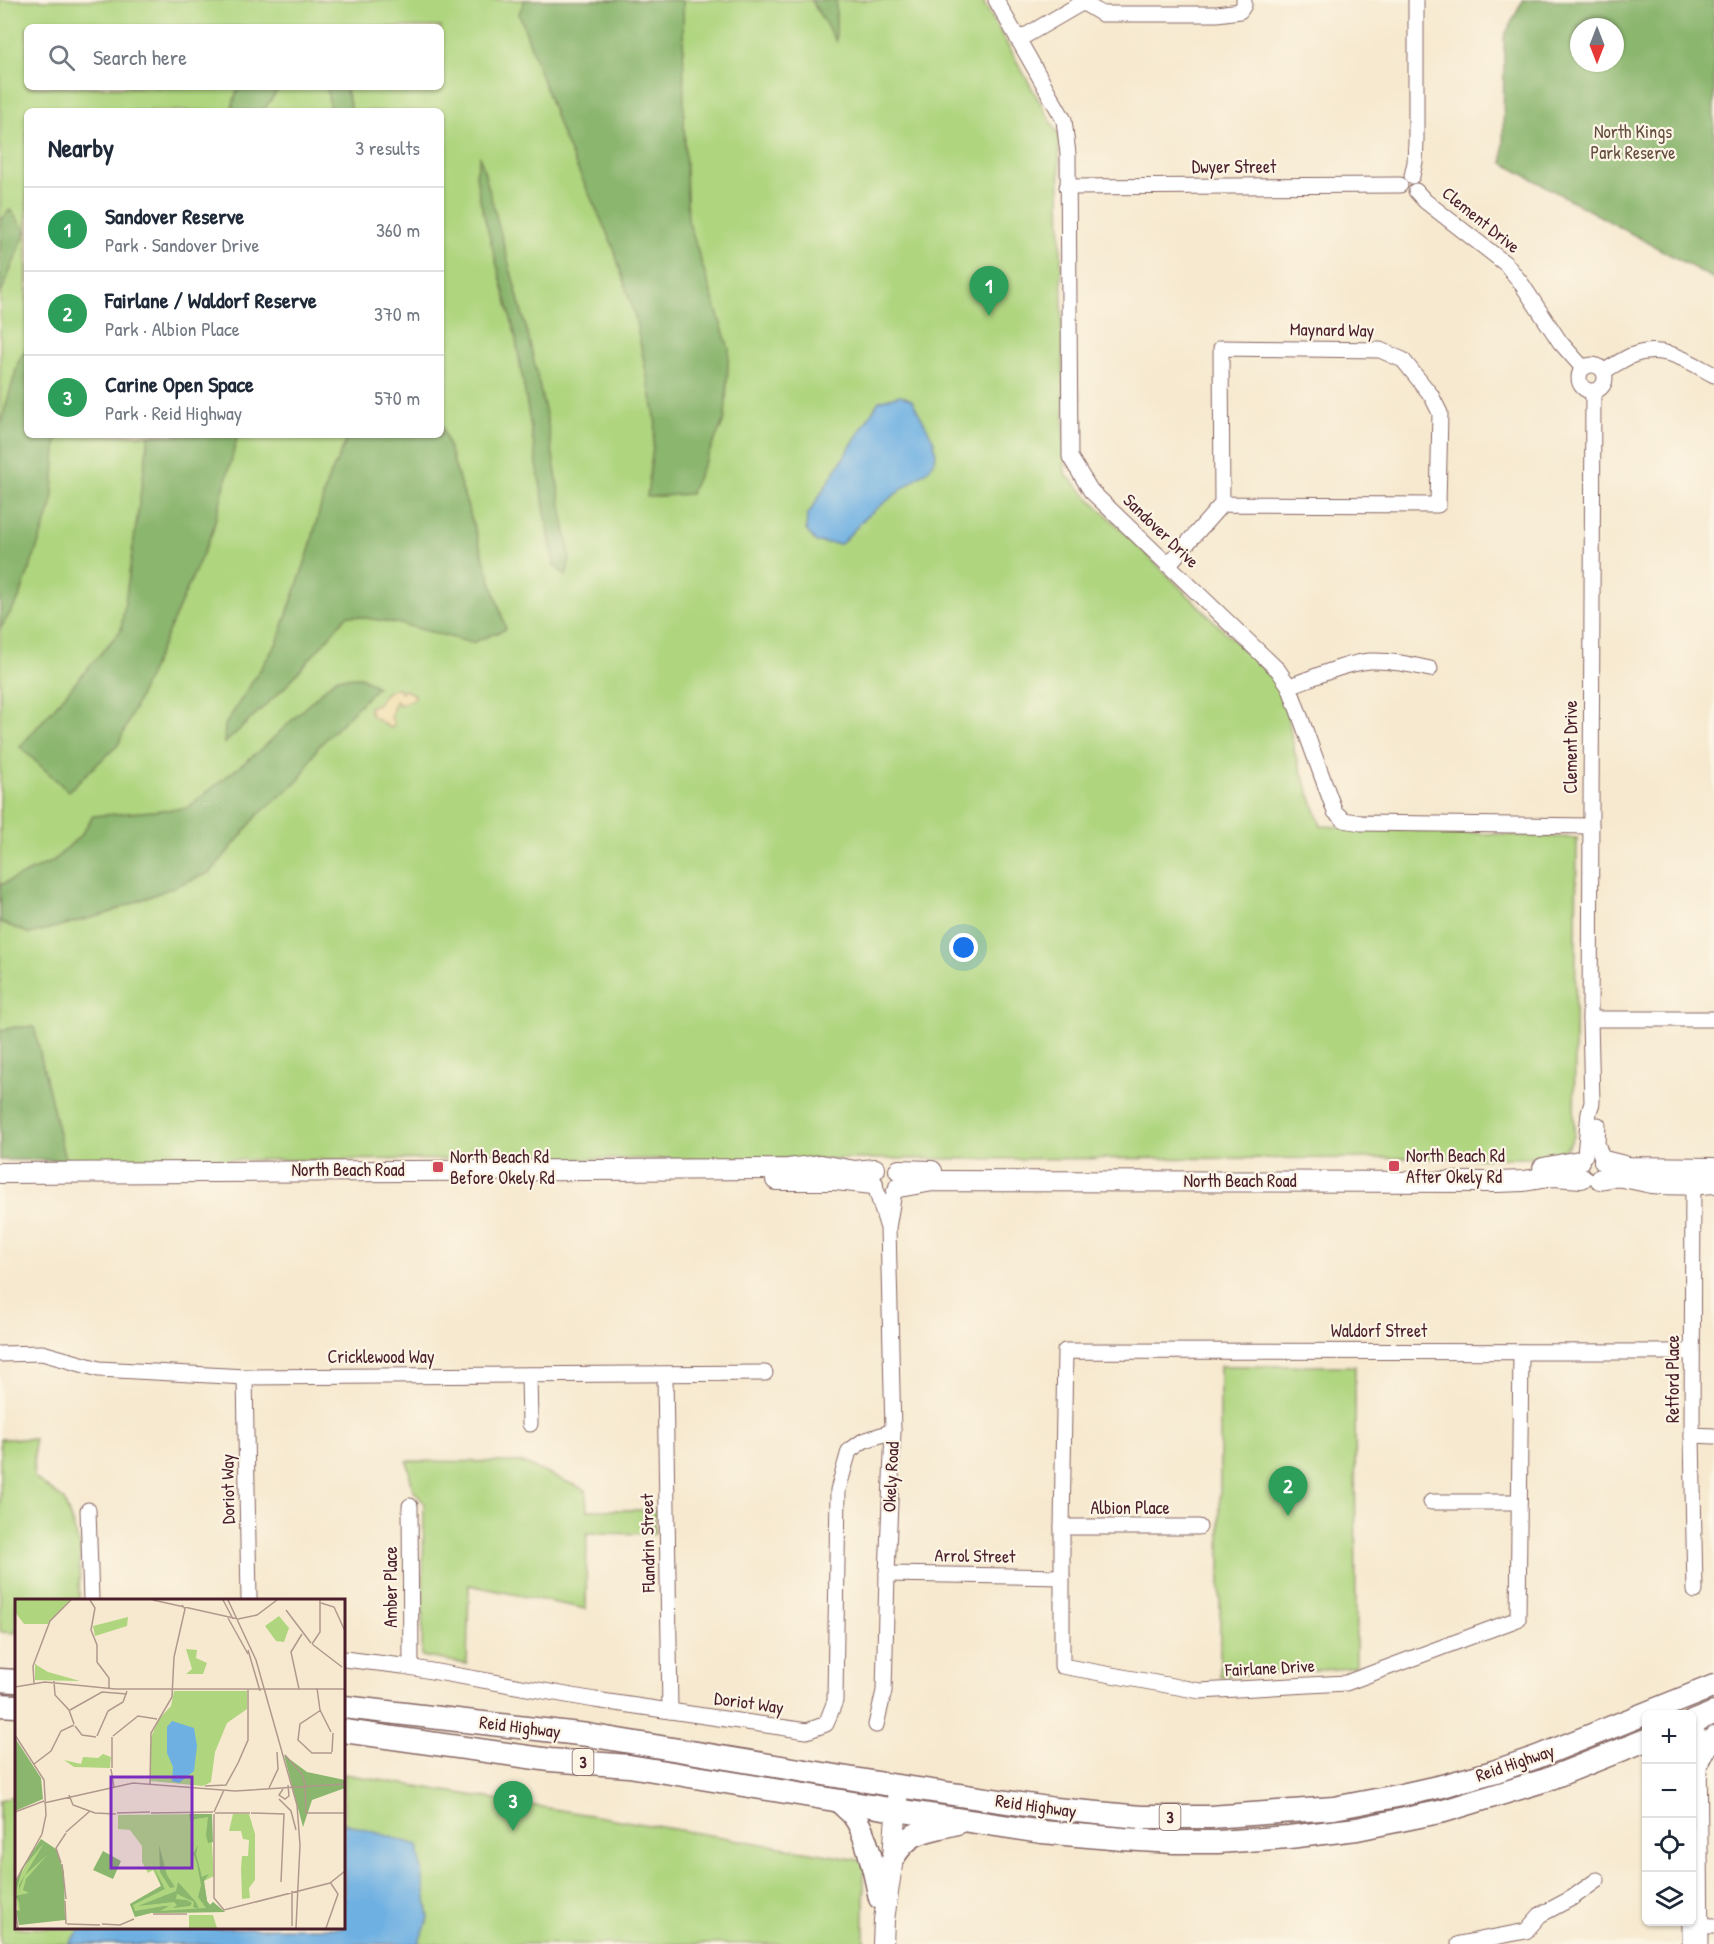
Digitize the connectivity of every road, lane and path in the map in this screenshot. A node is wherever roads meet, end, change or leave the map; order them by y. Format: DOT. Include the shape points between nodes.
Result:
graph roads {
  1 [pos="996,0"];
  2 [pos="1244,0"];
  3 [pos="1416,0"];
  4 [pos="1085,1"];
  5 [pos="1018,40"];
  6 [pos="1409,184"];
  7 [pos="1067,187"];
  8 [pos="1584,368"];
  9 [pos="1604,371"];
  10 [pos="1714,375"];
  11 [pos="1593,391"];
  12 [pos="1222,504"];
  13 [pos="1168,564"];
  14 [pos="1430,669"];
  15 [pos="1289,686"];
  16 [pos="1591,826"];
  17 [pos="1714,1019"];
  18 [pos="1590,1020"];
  19 [pos="1592,1165"];
  20 [pos="1714,1168"];
  21 [pos="0,1173"];
  22 [pos="1693,1176"];
  23 [pos="886,1182"];
  24 [pos="1714,1183"];
  25 [pos="0,1185"];
  26 [pos="1065,1351"];
  27 [pos="1521,1352"];
  28 [pos="1692,1352"];
  29 [pos="0,1354"];
  30 [pos="765,1373"];
  31 [pos="530,1375"];
  32 [pos="664,1375"];
  33 [pos="245,1377"];
  34 [pos="530,1424"];
  35 [pos="893,1431"];
  36 [pos="1692,1435"];
  37 [pos="1714,1436"];
  38 [pos="1431,1502"];
  39 [pos="1519,1502"];
  40 [pos="410,1506"];
  41 [pos="88,1510"];
  42 [pos="1062,1527"];
  43 [pos="1199,1527"];
  44 [pos="887,1574"];
  45 [pos="1062,1577"];
  46 [pos="1695,1591"];
  47 [pos="92,1599"];
  48 [pos="249,1599"];
  49 [pos="345,1659"];
  50 [pos="411,1667"];
  51 [pos="0,1680"];
  52 [pos="15,1681"];
  53 [pos="1713,1686"];
  54 [pos="0,1705"];
  55 [pos="15,1706"];
  56 [pos="345,1707"];
  57 [pos="1692,1710"];
  58 [pos="670,1711"];
  59 [pos="1714,1713"];
  60 [pos="1636,1721"];
  61 [pos="876,1725"];
  62 [pos="345,1731"];
  63 [pos="1699,1735"];
  64 [pos="1642,1743"];
  65 [pos="891,1785"];
  66 [pos="839,1801"];
  67 [pos="890,1809"];
  68 [pos="967,1821"];
  69 [pos="893,1858"];
  70 [pos="1597,1880"];
  71 [pos="880,1898"];
  72 [pos="884,1920"];
  73 [pos="1699,1924"];
  74 [pos="1527,1937"];
  75 [pos="883,1944"];
  76 [pos="1459,1944"];
  77 [pos="1690,1944"];
  78 [pos="1701,1944"];
  1 -- 5 [label="street, Sandover Drive"];
  2 -- 4 [label="street" via="1240,11 1217,14 1102,14"];
  3 -- 6 [label="street" via="1416,142"];
  4 -- 5 [label="street"];
  5 -- 7 [label="street, Sandover Drive" via="1064,120"];
  6 -- 7 [label="street, Dwyer Street"];
  6 -- 8 [label="street, Clement Drive" via="1506,264 1560,342"];
  7 -- 13 [label="street, Sandover Drive" via="1070,458 1091,491"];
  8 -- 9 [label="street" via="1592,364"];
  8 -- 11 [label="street, Clement Drive" via="1579,375 1580,383"];
  9 -- 10 [label="street" via="1631,356 1655,351 1671,354"];
  9 -- 11 [label="street, Clement Drive" via="1605,382"];
  11 -- 16 [label="street, Clement Drive"];
  12 -- 12 [label="street, Maynard Way" via="1437,505 1440,413 1403,360 1387,352 1221,348"];
  12 -- 13 [label="street"];
  13 -- 15 [label="street, Sandover Drive" via="1278,670"];
  14 -- 15 [label="street" via="1368,661"];
  15 -- 16 [label="street, Sandover Drive" via="1335,812 1344,820"];
  16 -- 18 [label="street, Clement Drive"];
  17 -- 18 [label="street"];
  18 -- 19 [label="street, Clement Drive"];
  19 -- 22 [label="main road, North Beach Road"];
  19 -- 23 [label="main road, North Beach Road" via="1554,1176 1497,1182"];
  20 -- 22 [label="main road, North Beach Road"];
  21 -- 23 [label="main road, North Beach Road" via="776,1169 821,1165"];
  22 -- 24 [label="main road, North Beach Road"];
  22 -- 28 [label="street, Retford Place"];
  23 -- 25 [label="main road, North Beach Road"];
  23 -- 35 [label="street, Okely Road"];
  26 -- 27 [label="street, Waldorf Street"];
  26 -- 42 [label="street, Fairlane Drive"];
  27 -- 28 [label="street, Waldorf Street"];
  27 -- 39 [label="street, Fairlane Drive"];
  28 -- 36 [label="street, Retford Place"];
  29 -- 33 [label="street, Cricklewood Way" via="42,1353 99,1369"];
  30 -- 32 [label="street, Cricklewood Way"];
  31 -- 32 [label="street, Cricklewood Way"];
  31 -- 33 [label="street, Cricklewood Way"];
  31 -- 34 [label="street"];
  32 -- 58 [label="street, Flandrin Street"];
  33 -- 48 [label="street, Doriot Way"];
  35 -- 44 [label="street, Okely Road"];
  35 -- 58 [label="street, Doriot Way" via="863,1441 849,1451 838,1490 835,1701 826,1724 807,1731"];
  36 -- 37 [label="street"];
  36 -- 46 [label="street, Retford Place"];
  38 -- 39 [label="street"];
  39 -- 45 [label="street, Fairlane Drive" via="1518,1619 1346,1683 1200,1691 1062,1666"];
  40 -- 50 [label="street, Amber Place"];
  41 -- 47 [label="street"];
  42 -- 43 [label="street, Albion Place"];
  42 -- 45 [label="street, Fairlane Drive"];
  44 -- 45 [label="street, Arrol Street"];
  44 -- 61 [label="street, Okely Road" via="884,1691"];
  49 -- 50 [label="street, Doriot Way"];
  50 -- 58 [label="street, Doriot Way"];
  51 -- 52 [label="highway"];
  53 -- 57 [label="street"];
  53 -- 60 [label="highway, Reid Highway / 3"];
  54 -- 55 [label="highway"];
  56 -- 65 [label="highway, Reid Highway / 3" via="588,1735"];
  59 -- 63 [label="highway"];
  60 -- 65 [label="highway, Reid Highway / 3" via="1442,1786 1344,1806 1290,1812 1141,1817"];
  62 -- 66 [label="highway, Reid Highway / 3" via="550,1760 629,1766"];
  63 -- 73 [label="street"];
  64 -- 68 [label="highway, Reid Highway / 3" via="1546,1780 1444,1811 1357,1829 1289,1837 1218,1842 1123,1839"];
  65 -- 67 [label="main road"];
  66 -- 67 [label="highway, Reid Highway / 3"];
  66 -- 71 [label="highway" via="861,1830"];
  67 -- 68 [label="highway, Reid Highway / 3"];
  67 -- 69 [label="main road"];
  67 -- 71 [label="main road"];
  68 -- 69 [label="highway" via="912,1835"];
  69 -- 72 [label="main road"];
  70 -- 74 [label="street" via="1540,1915"];
  71 -- 72 [label="main road"];
  72 -- 75 [label="main road"];
  73 -- 77 [label="street"];
  73 -- 78 [label="street"];
  74 -- 76 [label="street"];
}
